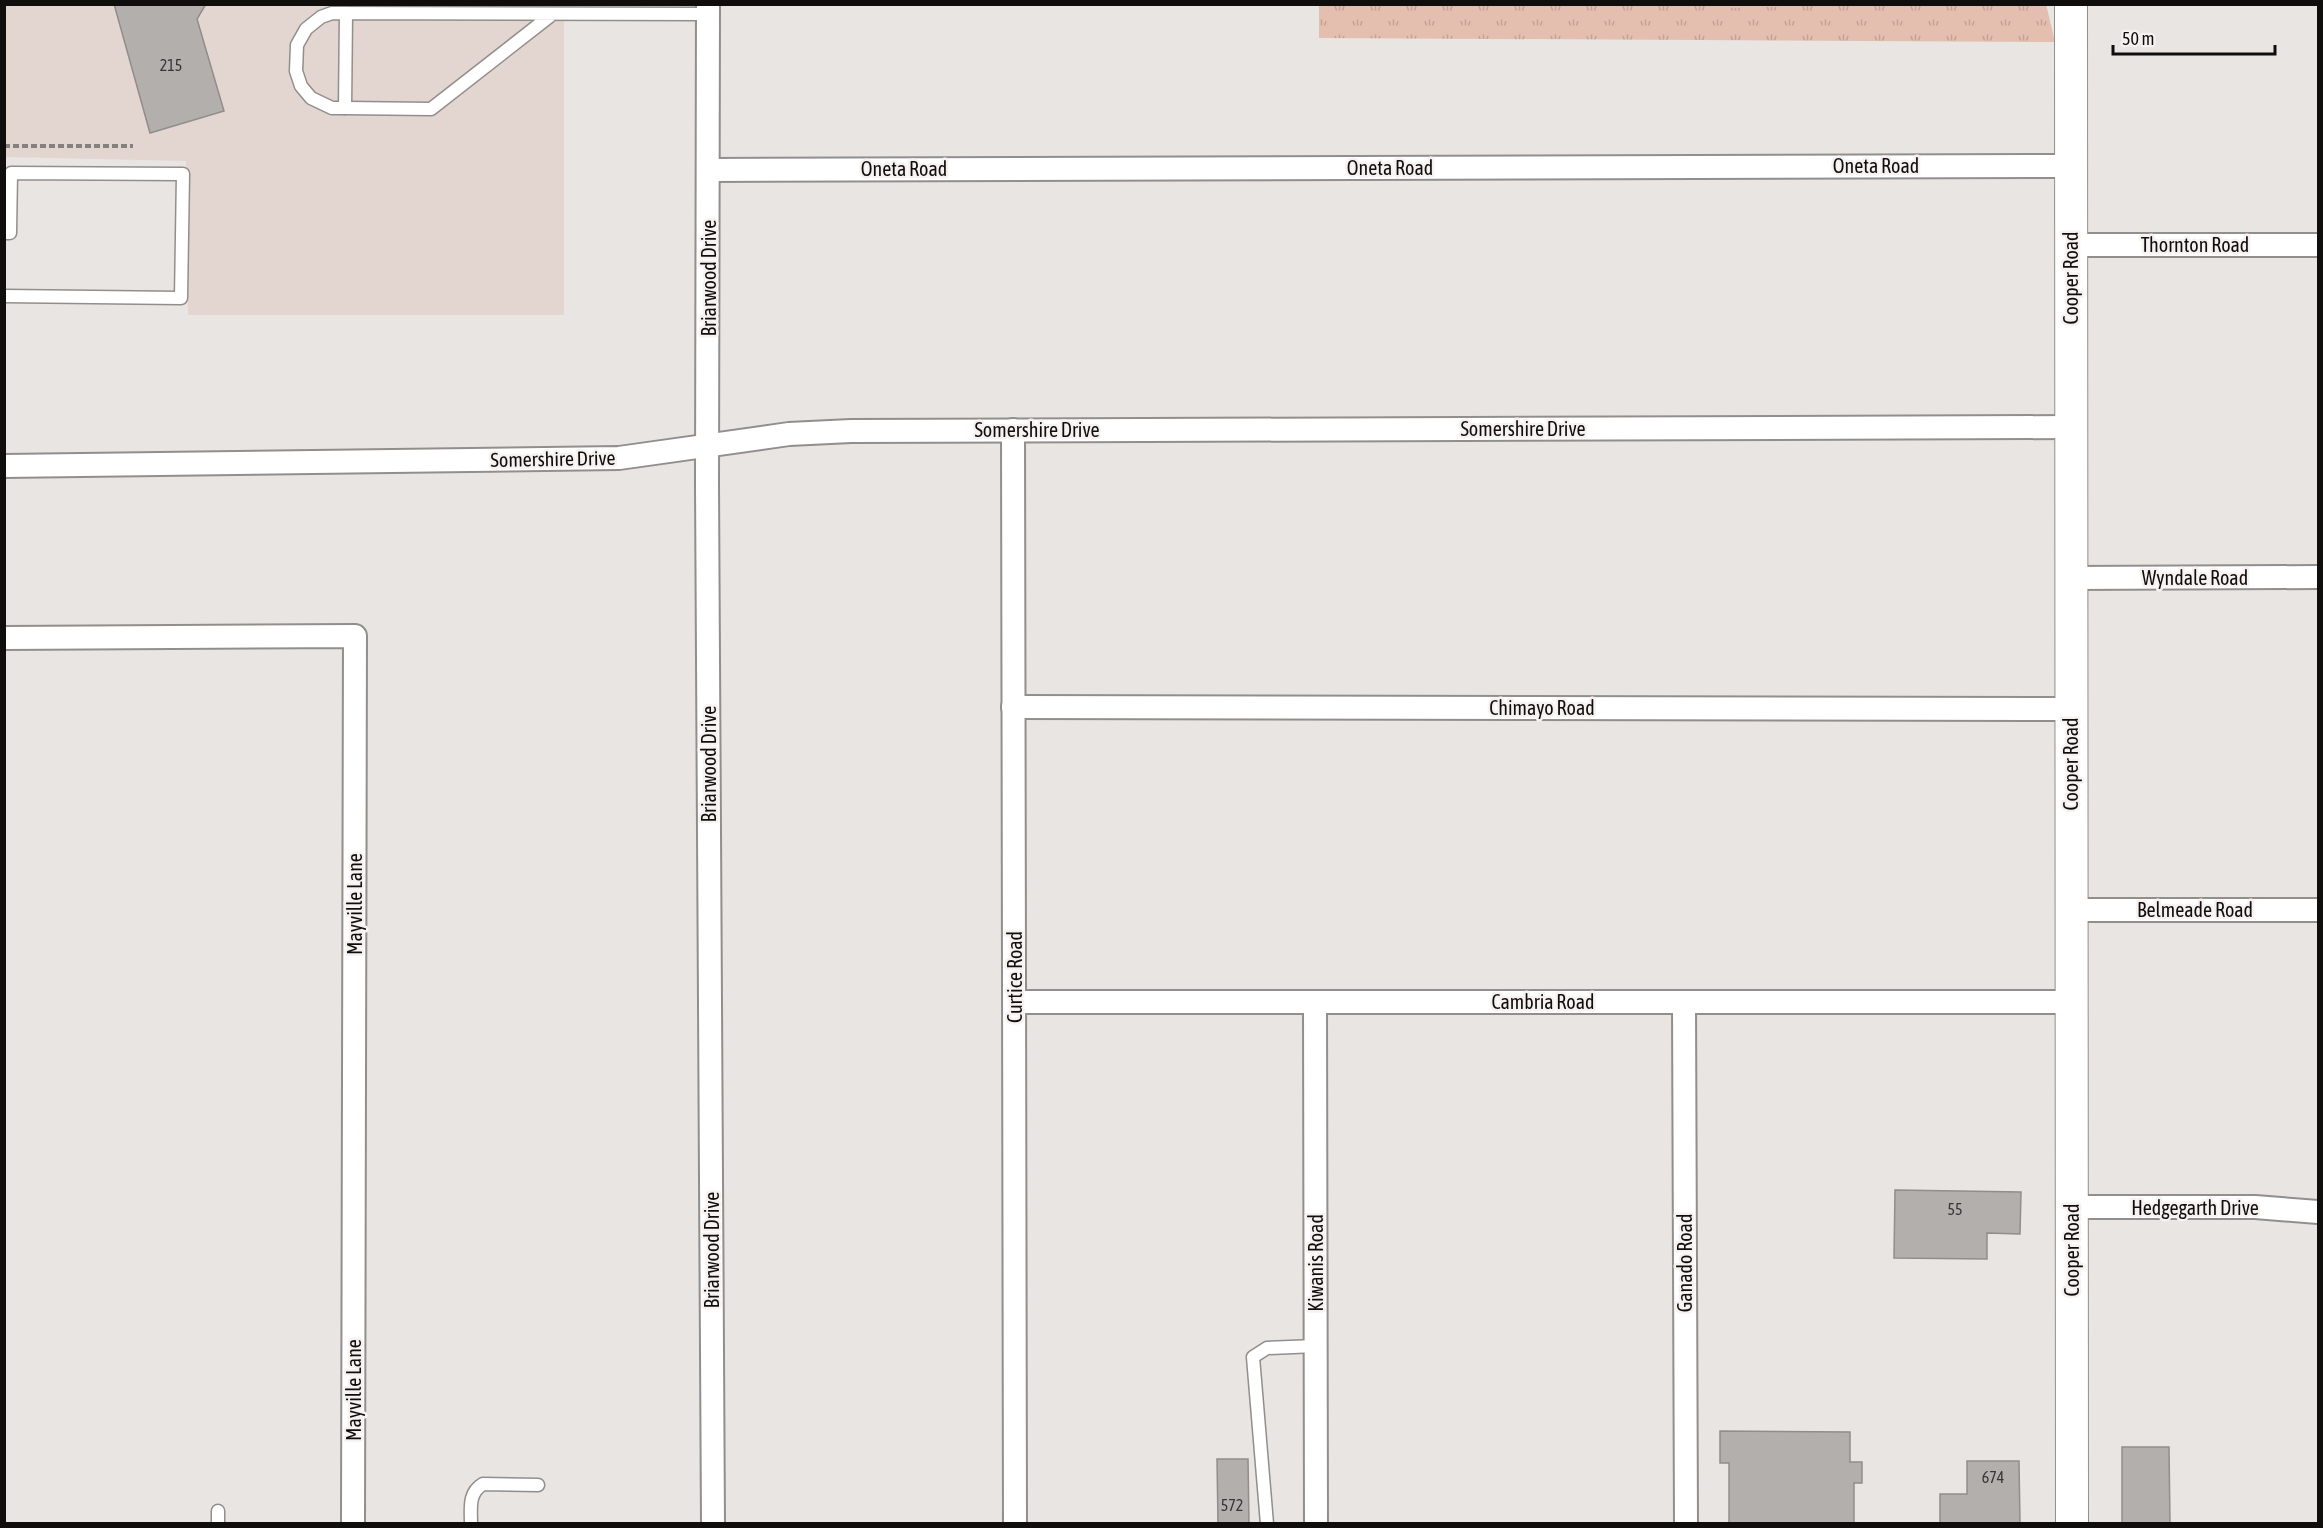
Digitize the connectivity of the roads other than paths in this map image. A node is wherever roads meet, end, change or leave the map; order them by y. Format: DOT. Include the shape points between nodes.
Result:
graph roads {
  1 [pos="2071,4"];
  2 [pos="708,9"];
  3 [pos="346,13"];
  4 [pos="550,16"];
  5 [pos="345,108"];
  6 [pos="2071,166"];
  7 [pos="710,170"];
  8 [pos="4,233"];
  9 [pos="2071,245"];
  10 [pos="2319,245"];
  11 [pos="4,296"];
  12 [pos="2071,427"];
  13 [pos="1013,430"];
  14 [pos="708,445"];
  15 [pos="4,466"];
  16 [pos="2319,577"];
  17 [pos="2071,578"];
  18 [pos="4,638"];
  19 [pos="1014,707"];
  20 [pos="2071,709"];
  21 [pos="2072,910"];
  22 [pos="2319,910"];
  23 [pos="1015,1002"];
  24 [pos="1315,1002"];
  25 [pos="1684,1002"];
  26 [pos="2072,1002"];
  27 [pos="2072,1207"];
  28 [pos="2319,1212"];
  29 [pos="1316,1346"];
  30 [pos="538,1485"];
  31 [pos="353,1524"];
  32 [pos="471,1524"];
  33 [pos="713,1524"];
  34 [pos="1015,1524"];
  35 [pos="1267,1524"];
  36 [pos="1316,1524"];
  37 [pos="1686,1524"];
  38 [pos="2072,1524"];
  1 -- 6 [label="street, Cooper Road"];
  2 -- 4 [label="lane"];
  2 -- 7 [label="street, Briarwood Drive"];
  3 -- 4 [label="lane"];
  3 -- 5 [label="lane"];
  3 -- 5 [label="lane" via="332,13 312,23 297,45 295,56 296,71 311,98 332,108"];
  4 -- 5 [label="lane" via="431,109"];
  6 -- 7 [label="street, Oneta Road"];
  6 -- 9 [label="street, Cooper Road"];
  7 -- 14 [label="street, Briarwood Drive"];
  8 -- 11 [label="lane" via="10,233 11,173 183,174 181,298"];
  9 -- 10 [label="street, Thornton Road"];
  9 -- 12 [label="street, Cooper Road"];
  12 -- 13 [label="street, Somershire Drive"];
  12 -- 17 [label="street, Cooper Road"];
  13 -- 14 [label="street, Somershire Drive" via="851,430"];
  13 -- 19 [label="street, Curtice Road"];
  14 -- 15 [label="street, Somershire Drive" via="620,458"];
  14 -- 33 [label="street, Briarwood Drive"];
  16 -- 17 [label="street, Wyndale Road"];
  17 -- 20 [label="street, Cooper Road"];
  18 -- 31 [label="street, Mayville Lane" via="356,636"];
  19 -- 20 [label="street, Chimayo Road"];
  19 -- 23 [label="street, Curtice Road"];
  20 -- 21 [label="street, Cooper Road"];
  21 -- 22 [label="street, Belmeade Road"];
  21 -- 26 [label="street, Cooper Road"];
  23 -- 24 [label="street, Cambria Road"];
  23 -- 34 [label="street, Curtice Road"];
  24 -- 25 [label="street, Cambria Road"];
  24 -- 29 [label="street, Kiwanis Road"];
  25 -- 26 [label="street, Cambria Road"];
  25 -- 37 [label="street, Ganado Road"];
  26 -- 27 [label="street, Cooper Road"];
  27 -- 28 [label="street, Hedgegarth Drive" via="2255,1207"];
  27 -- 38 [label="street, Cooper Road"];
  29 -- 35 [label="lane" via="1267,1348 1253,1357"];
  29 -- 36 [label="street, Kiwanis Road"];
  30 -- 32 [label="lane" via="483,1484 475,1488"];
}
